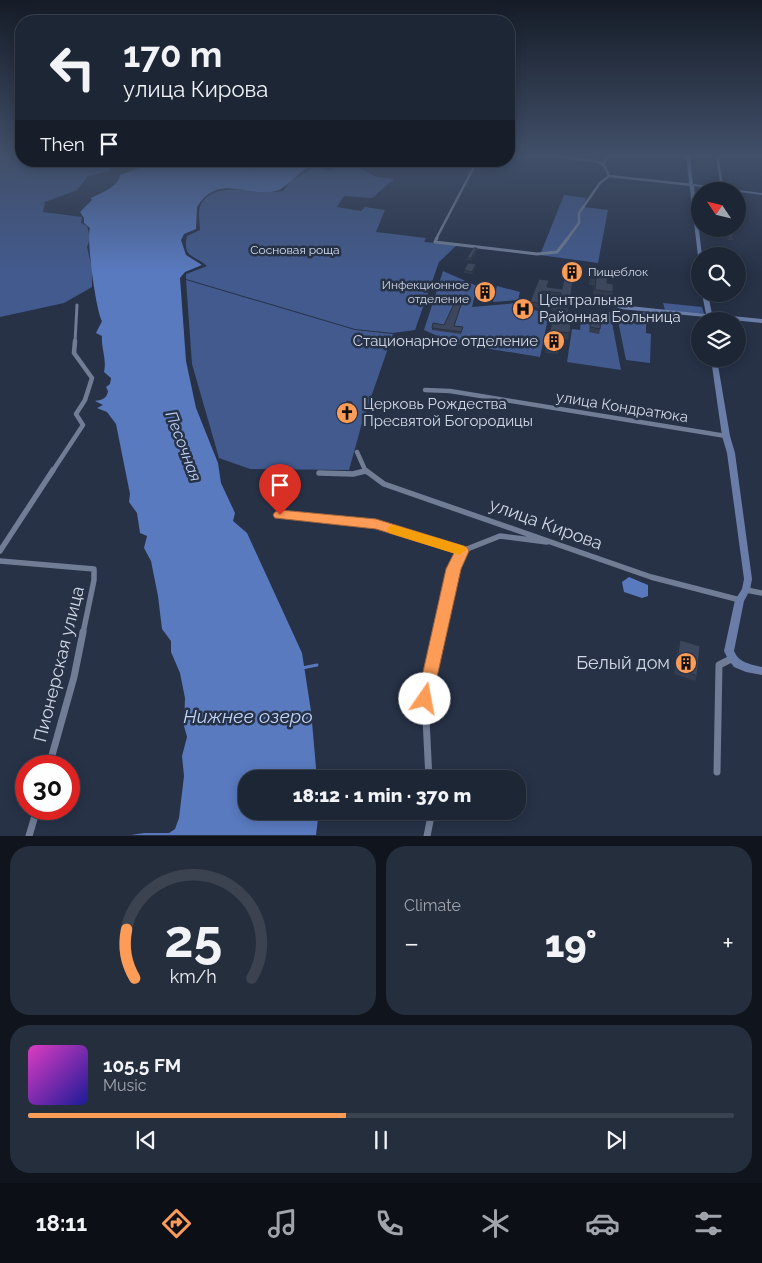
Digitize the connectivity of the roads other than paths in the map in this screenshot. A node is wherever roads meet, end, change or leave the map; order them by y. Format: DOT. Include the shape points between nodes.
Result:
graph roads {
  1 [pos="458,195"];
  2 [pos="593,195"];
  3 [pos="77,305"];
  4 [pos="620,307"];
  5 [pos="691,316"];
  6 [pos="746,319"];
  7 [pos="762,320"];
  8 [pos="715,367"];
  9 [pos="426,390"];
  10 [pos="726,436"];
  11 [pos="357,452"];
  12 [pos="365,470"];
  13 [pos="319,473"];
  14 [pos="280,515"];
  15 [pos="551,541"];
  16 [pos="0,550"];
  17 [pos="462,551"];
  18 [pos="0,561"];
  19 [pos="746,590"];
  20 [pos="762,593"];
  21 [pos="740,600"];
  22 [pos="731,659"];
  23 [pos="762,671"];
  24 [pos="52,755"];
  25 [pos="429,770"];
  26 [pos="717,772"];
  27 [pos="34,820"];
  28 [pos="430,820"];
  29 [pos="29,836"];
  30 [pos="427,836"];
  1 -- 2 [label="street" via="435,242 537,254 557,252 579,223 579,214"];
  3 -- 16 [label="street" via="74,354 92,378 85,400 76,414 83,425"];
  4 -- 5 [label="street"];
  6 -- 7 [label="street"];
  8 -- 10 [label="street"];
  9 -- 10 [label="street, улица Кондратюка" via="450,391"];
  10 -- 19 [label="street" via="739,504 748,579"];
  11 -- 12 [label="street"];
  12 -- 13 [label="street" via="353,474"];
  12 -- 15 [label="street, улица Кирова" via="384,484"];
  14 -- 17 [label="street" via="376,524"];
  15 -- 17 [label="street" via="500,536"];
  15 -- 21 [label="street, улица Кирова" via="651,577"];
  17 -- 25 [label="street" via="454,569 425,699"];
  18 -- 24 [label="street, Пионерская улица" via="94,569 74,677"];
  19 -- 20 [label="street"];
  19 -- 21 [label="street"];
  21 -- 22 [label="street" via="729,652"];
  22 -- 23 [label="street" via="742,667"];
  22 -- 26 [label="street" via="719,665"];
  27 -- 29 [label="street"];
  28 -- 30 [label="street"];
}
